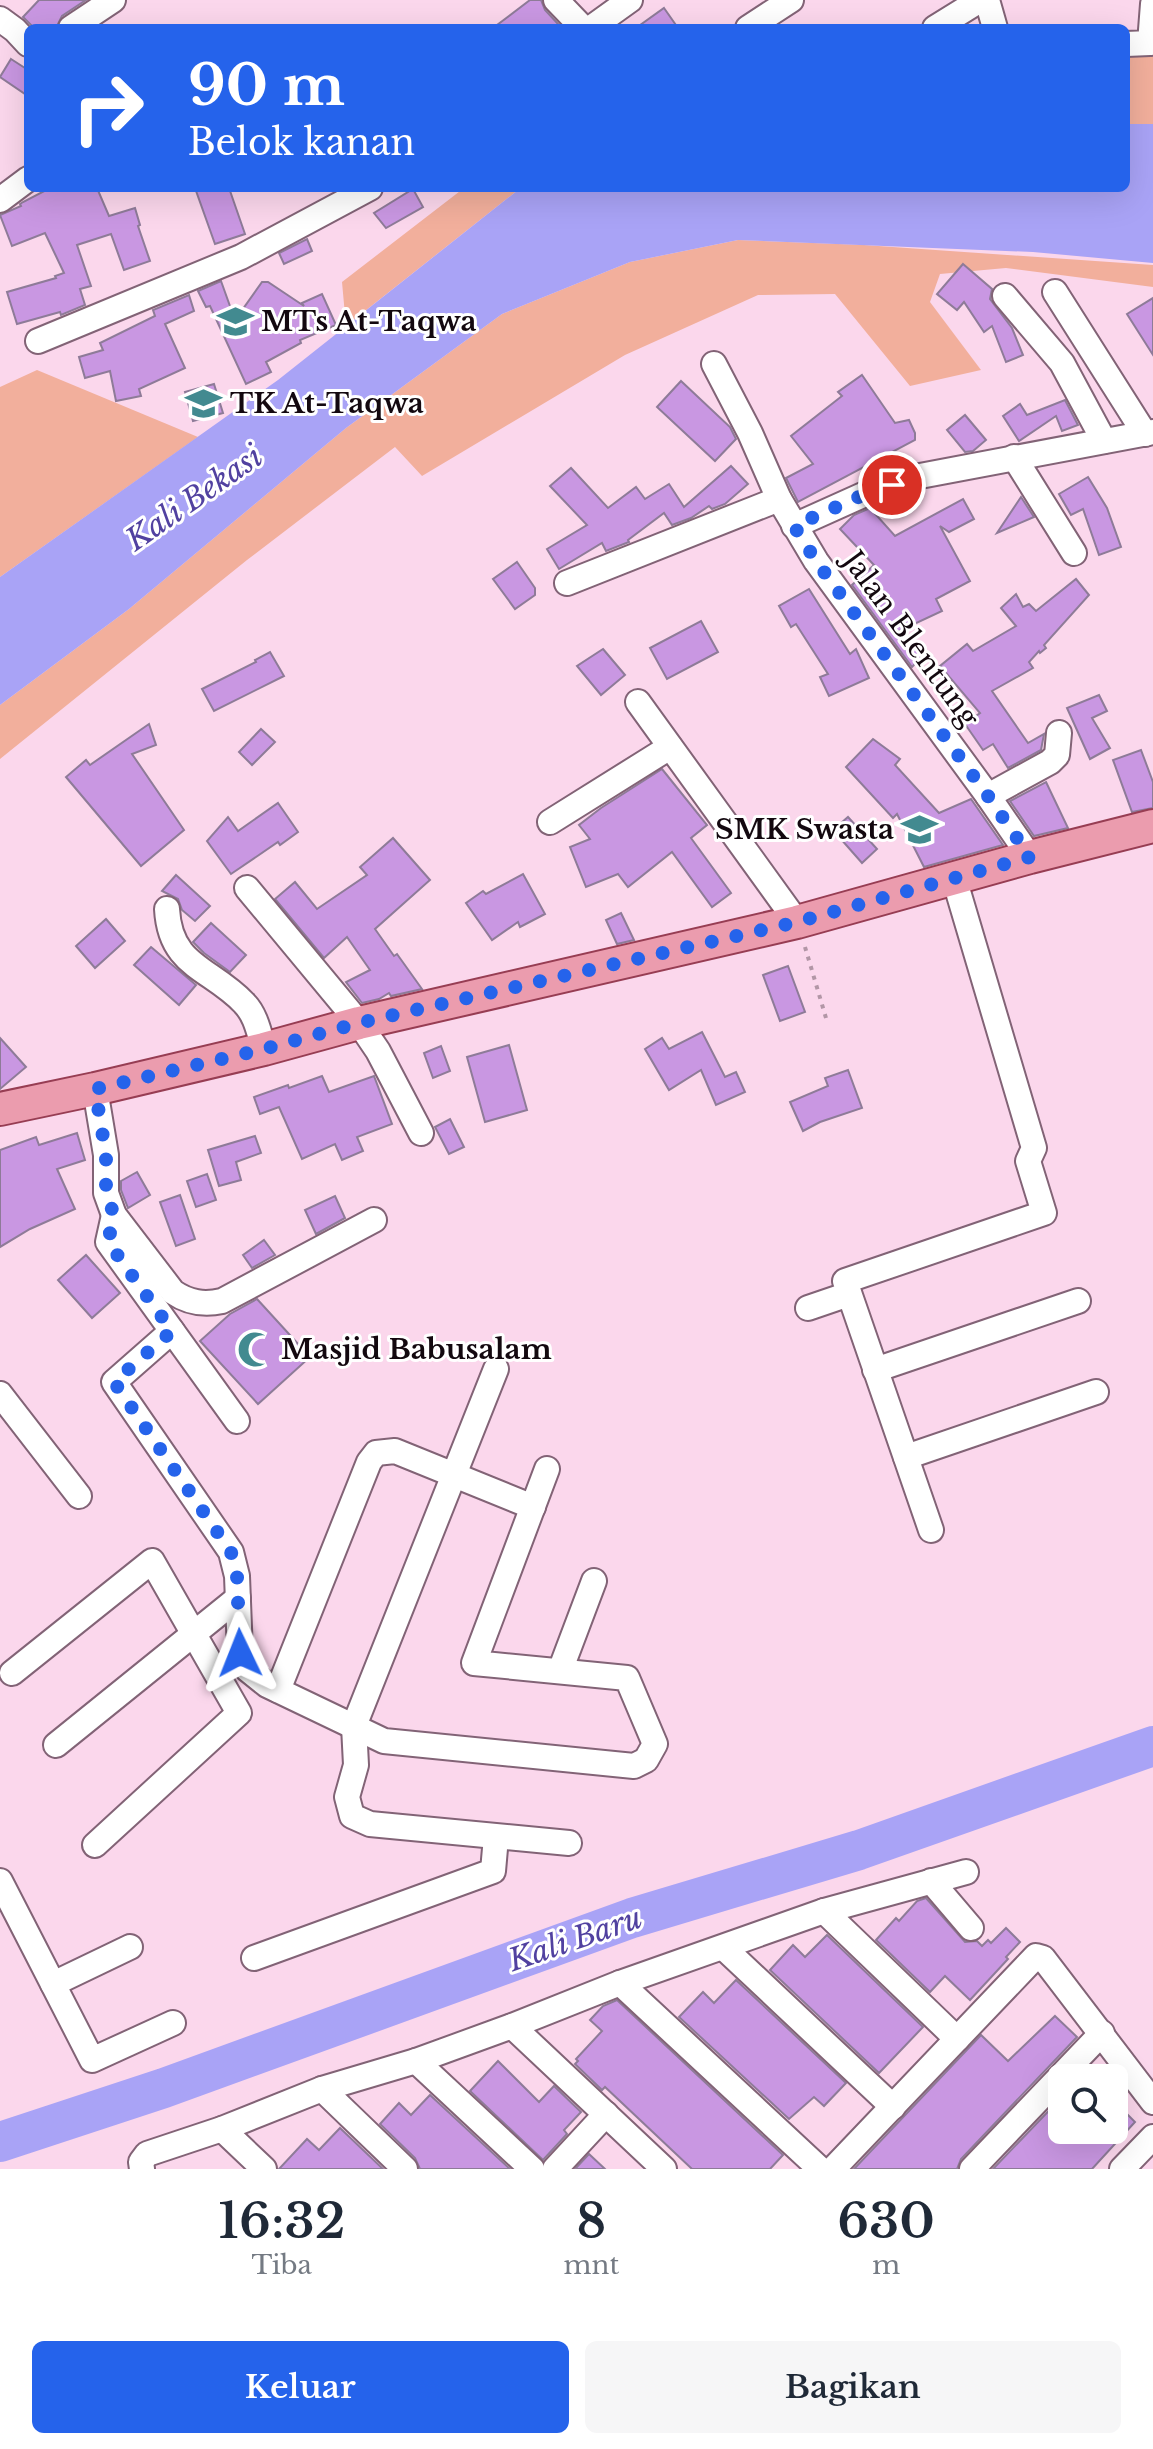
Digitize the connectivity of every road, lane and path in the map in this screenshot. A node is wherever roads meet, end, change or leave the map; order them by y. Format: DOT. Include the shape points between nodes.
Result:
graph roads {
  1 [pos="113,0"];
  2 [pos="556,0"];
  3 [pos="630,0"];
  4 [pos="791,0"];
  5 [pos="980,0"];
  6 [pos="987,0"];
  7 [pos="1153,4"];
  8 [pos="0,19"];
  9 [pos="77,24"];
  10 [pos="579,24"];
  11 [pos="597,24"];
  12 [pos="754,24"];
  13 [pos="941,24"];
  14 [pos="994,24"];
  15 [pos="24,40"];
  16 [pos="1143,43"];
  17 [pos="24,182"];
  18 [pos="363,192"];
  19 [pos="0,200"];
  20 [pos="1055,292"];
  21 [pos="1005,296"];
  22 [pos="38,341"];
  23 [pos="714,364"];
  24 [pos="1149,433"];
  25 [pos="1104,441"];
  26 [pos="1014,457"];
  27 [pos="779,499"];
  28 [pos="794,526"];
  29 [pos="1074,553"];
  30 [pos="567,583"];
  31 [pos="638,702"];
  32 [pos="1059,733"];
  33 [pos="670,747"];
  34 [pos="988,796"];
  35 [pos="550,822"];
  36 [pos="1153,826"];
  37 [pos="1030,857"];
  38 [pos="954,878"];
  39 [pos="247,888"];
  40 [pos="167,909"];
  41 [pos="797,922"];
  42 [pos="826,1018"];
  43 [pos="359,1023"];
  44 [pos="264,1049"];
  45 [pos="95,1089"];
  46 [pos="0,1109"];
  47 [pos="421,1133"];
  48 [pos="114,1215"];
  49 [pos="374,1220"];
  50 [pos="849,1294"];
  51 [pos="1078,1301"];
  52 [pos="808,1308"];
  53 [pos="172,1331"];
  54 [pos="496,1369"];
  55 [pos="875,1370"];
  56 [pos="1096,1392"];
  57 [pos="2,1400"];
  58 [pos="237,1421"];
  59 [pos="906,1457"];
  60 [pos="547,1469"];
  61 [pos="453,1476"];
  62 [pos="79,1496"];
  63 [pos="533,1507"];
  64 [pos="931,1530"];
  65 [pos="594,1581"];
  66 [pos="238,1598"];
  67 [pos="195,1633"];
  68 [pos="560,1671"];
  69 [pos="12,1673"];
  70 [pos="278,1690"];
  71 [pos="354,1726"];
  72 [pos="56,1745"];
  73 [pos="496,1837"];
  74 [pos="569,1843"];
  75 [pos="95,1845"];
  76 [pos="966,1872"];
  77 [pos="0,1881"];
  78 [pos="931,1881"];
  79 [pos="824,1911"];
  80 [pos="971,1928"];
  81 [pos="130,1947"];
  82 [pos="724,1948"];
  83 [pos="254,1958"];
  84 [pos="620,1983"];
  85 [pos="53,1984"];
  86 [pos="173,2023"];
  87 [pos="514,2028"];
  88 [pos="1102,2033"];
  89 [pos="957,2039"];
  90 [pos="416,2061"];
  91 [pos="322,2089"];
  92 [pos="1153,2102"];
  93 [pos="893,2107"];
  94 [pos="606,2114"];
  95 [pos="222,2129"];
  96 [pos="1153,2137"];
  97 [pos="142,2169"];
  98 [pos="264,2169"];
  99 [pos="405,2169"];
  100 [pos="532,2169"];
  101 [pos="555,2169"];
  102 [pos="664,2169"];
  103 [pos="820,2169"];
  104 [pos="833,2169"];
  105 [pos="972,2169"];
  106 [pos="1122,2169"];
  1 -- 9 [label="street"];
  2 -- 10 [label="street"];
  3 -- 11 [label="street"];
  4 -- 12 [label="street"];
  5 -- 13 [label="street"];
  6 -- 14 [label="street"];
  7 -- 16 [label="street"];
  8 -- 15 [label="street"];
  17 -- 19 [label="street"];
  18 -- 22 [label="street" via="241,257"];
  20 -- 24 [label="street"];
  21 -- 25 [label="street" via="1062,363"];
  23 -- 27 [label="street, Jalan Blentung"];
  24 -- 25 [label="street"];
  25 -- 26 [label="street"];
  26 -- 28 [label="street" via="920,476"];
  26 -- 29 [label="street"];
  27 -- 28 [label="street, Jalan Blentung"];
  27 -- 30 [label="street"];
  28 -- 34 [label="street, Jalan Blentung"];
  31 -- 33 [label="street"];
  32 -- 34 [label="street" via="1057,755 1050,762"];
  33 -- 35 [label="street"];
  33 -- 41 [label="street"];
  34 -- 37 [label="street, Jalan Blentung"];
  36 -- 37 [label="main road"];
  37 -- 38 [label="main road"];
  38 -- 41 [label="main road"];
  38 -- 50 [label="street" via="1034,1148 1028,1161 1044,1213 845,1281"];
  39 -- 43 [label="street"];
  40 -- 44 [label="street" via="177,947 243,1002"];
  41 -- 42 [label="path"];
  41 -- 43 [label="main road"];
  43 -- 44 [label="main road"];
  43 -- 47 [label="street"];
  44 -- 45 [label="main road"];
  45 -- 46 [label="main road"];
  45 -- 48 [label="street" via="106,1193"];
  48 -- 49 [label="street" via="173,1292 210,1304"];
  48 -- 53 [label="street" via="108,1242"];
  50 -- 52 [label="street"];
  50 -- 55 [label="street"];
  51 -- 55 [label="street"];
  53 -- 58 [label="street"];
  53 -- 66 [label="street" via="114,1382 231,1552"];
  54 -- 61 [label="street"];
  55 -- 59 [label="street"];
  56 -- 59 [label="street"];
  57 -- 62 [label="street"];
  59 -- 64 [label="street"];
  60 -- 63 [label="street"];
  61 -- 63 [label="street"];
  61 -- 70 [label="street" via="395,1451 376,1453"];
  61 -- 71 [label="street"];
  63 -- 68 [label="street" via="474,1663"];
  65 -- 68 [label="street"];
  66 -- 67 [label="street"];
  66 -- 70 [label="street" via="240,1653 247,1669"];
  67 -- 69 [label="street" via="152,1561"];
  67 -- 72 [label="street"];
  67 -- 75 [label="street" via="239,1713"];
  68 -- 71 [label="street" via="627,1678 655,1744 646,1760 634,1766 384,1741"];
  70 -- 71 [label="street"];
  71 -- 73 [label="street" via="356,1765 347,1797 352,1816 370,1824"];
  73 -- 74 [label="street"];
  73 -- 83 [label="street" via="493,1871"];
  76 -- 78 [label="street"];
  77 -- 85 [label="street"];
  78 -- 79 [label="street"];
  78 -- 80 [label="street"];
  79 -- 82 [label="street"];
  79 -- 89 [label="street"];
  81 -- 85 [label="street"];
  82 -- 84 [label="street"];
  82 -- 93 [label="street"];
  84 -- 87 [label="street"];
  84 -- 103 [label="street"];
  85 -- 86 [label="street" via="92,2060"];
  87 -- 90 [label="street"];
  87 -- 94 [label="street"];
  88 -- 89 [label="street" via="1043,1958 1036,1956"];
  88 -- 92 [label="street"];
  88 -- 105 [label="street"];
  89 -- 93 [label="street"];
  90 -- 91 [label="street"];
  90 -- 100 [label="street"];
  91 -- 95 [label="street"];
  91 -- 99 [label="street"];
  93 -- 104 [label="street"];
  94 -- 101 [label="street"];
  94 -- 102 [label="street"];
  95 -- 97 [label="street" via="147,2154"];
  95 -- 98 [label="street"];
  96 -- 106 [label="street"];
}
